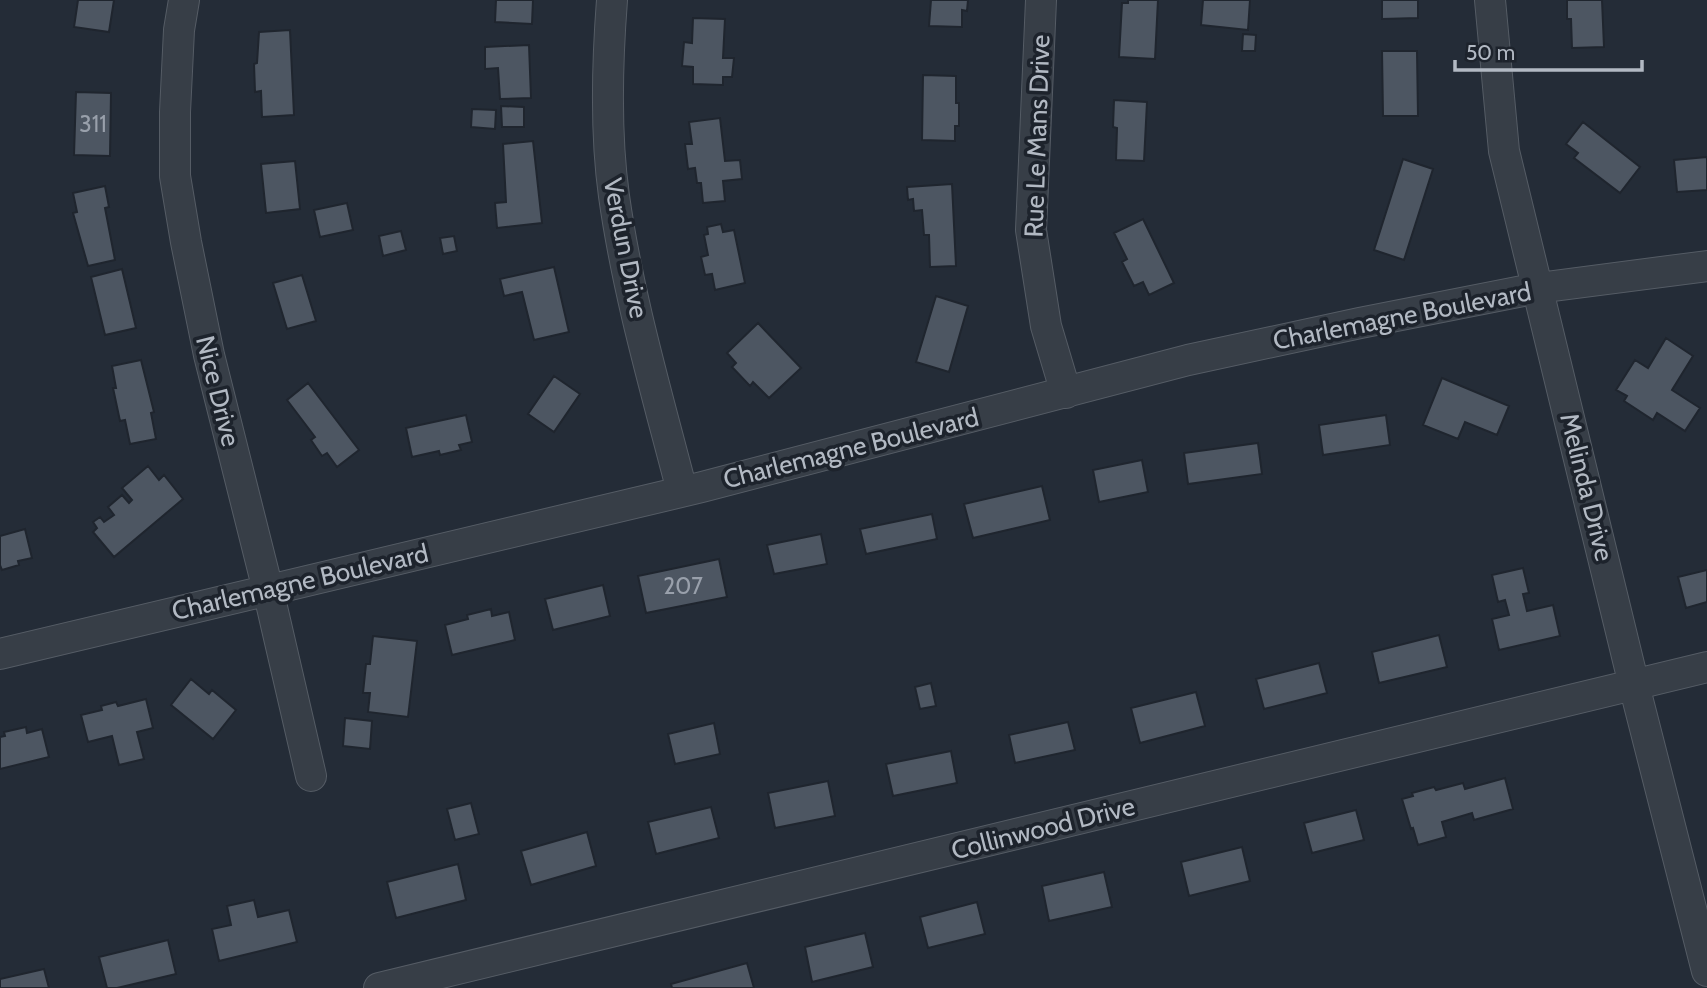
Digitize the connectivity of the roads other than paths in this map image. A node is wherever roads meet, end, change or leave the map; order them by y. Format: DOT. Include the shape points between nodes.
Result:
graph roads {
  1 [pos="184,0"];
  2 [pos="612,0"];
  3 [pos="1041,0"];
  4 [pos="1490,0"];
  5 [pos="1707,266"];
  6 [pos="1538,288"];
  7 [pos="1066,393"];
  8 [pos="682,491"];
  9 [pos="268,590"];
  10 [pos="0,654"];
  11 [pos="1707,667"];
  12 [pos="1634,685"];
  13 [pos="311,776"];
  14 [pos="1707,971"];
  15 [pos="379,988"];
  1 -- 9 [label="street, Nice Drive" via="175,176 209,355"];
  2 -- 8 [label="street, Verdun Drive" via="608,140 614,197"];
  3 -- 7 [label="street, Rue Le Mans Drive" via="1031,230 1046,327"];
  4 -- 6 [label="street, Melinda Drive" via="1504,152"];
  5 -- 6 [label="street, Charlemagne Boulevard"];
  6 -- 7 [label="street, Charlemagne Boulevard" via="1188,360"];
  6 -- 12 [label="street, Melinda Drive"];
  7 -- 8 [label="street, Charlemagne Boulevard"];
  8 -- 9 [label="street, Charlemagne Boulevard"];
  9 -- 10 [label="street, Charlemagne Boulevard"];
  9 -- 13 [label="street, Nice Drive"];
  11 -- 12 [label="street, Collinwood Drive"];
  12 -- 14 [label="street, Melinda Drive"];
  12 -- 15 [label="street, Collinwood Drive"];
}
